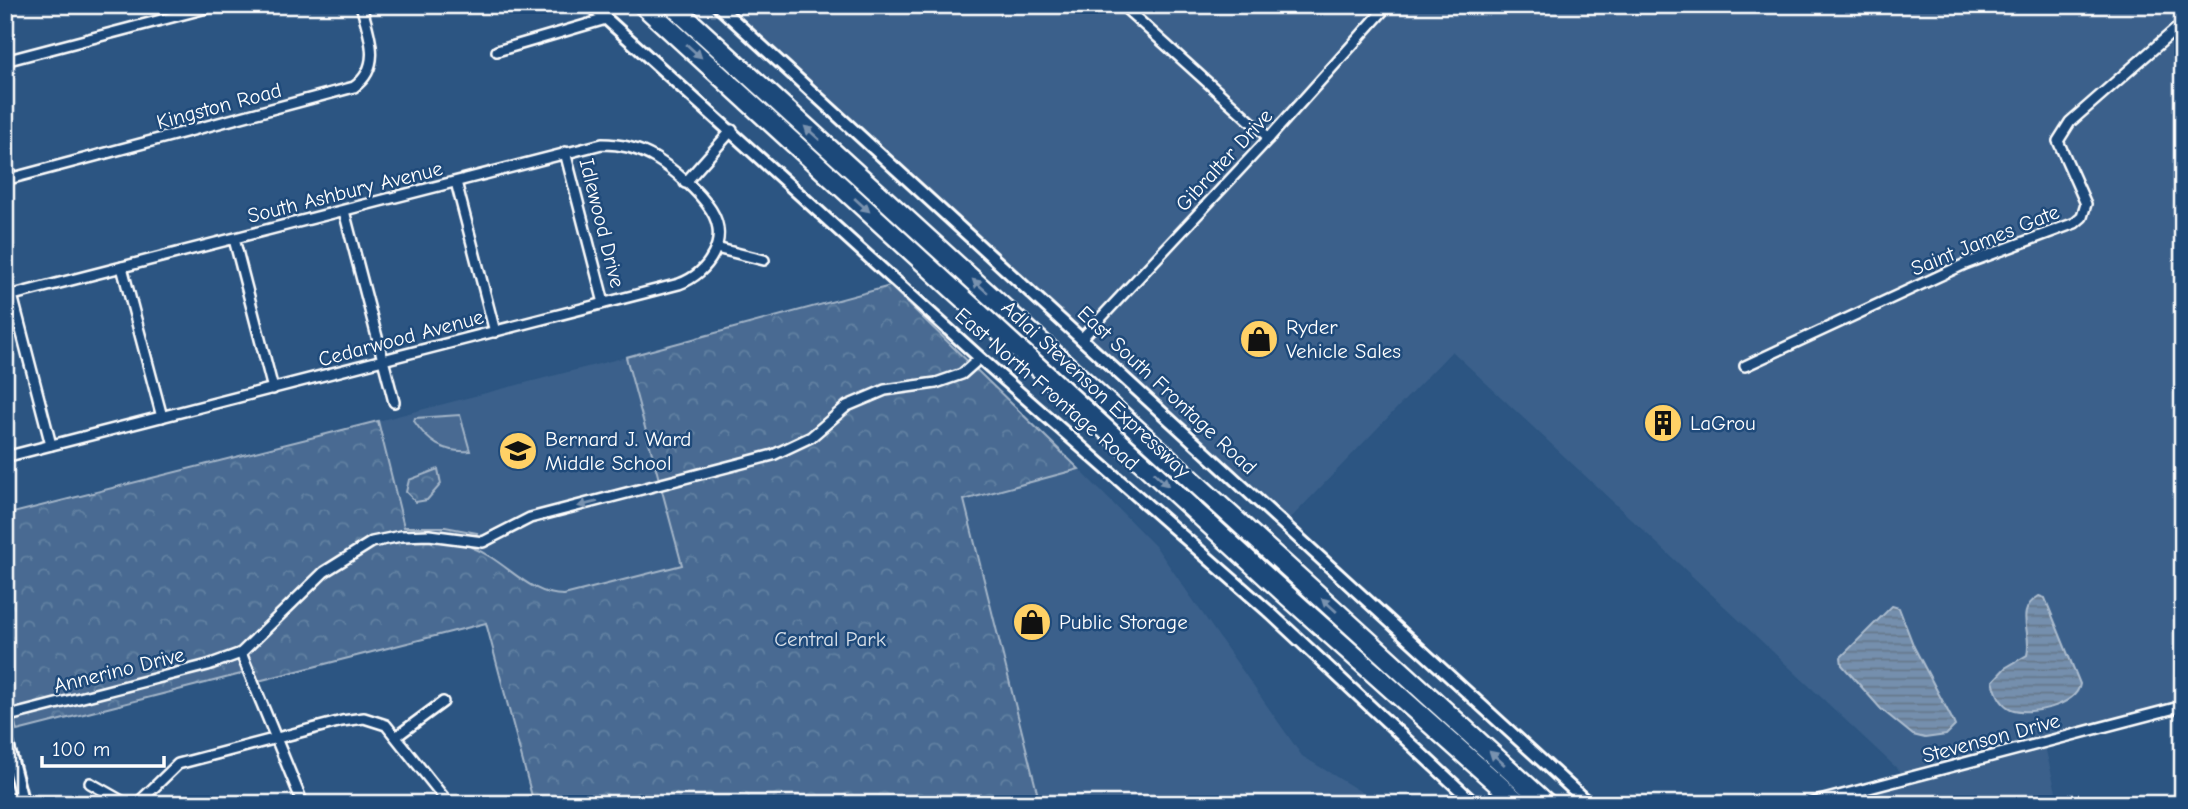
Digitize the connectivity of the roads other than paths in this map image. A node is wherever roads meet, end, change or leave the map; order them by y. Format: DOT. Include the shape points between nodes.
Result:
graph roads {
  1 [pos="218,5"];
  2 [pos="361,5"];
  3 [pos="592,5"];
  4 [pos="643,5"];
  5 [pos="672,5"];
  6 [pos="717,5"];
  7 [pos="1122,5"];
  8 [pos="1388,5"];
  9 [pos="606,19"];
  10 [pos="2183,23"];
  11 [pos="497,51"];
  12 [pos="5,61"];
  13 [pos="732,130"];
  14 [pos="1269,138"];
  15 [pos="565,152"];
  16 [pos="5,180"];
  17 [pos="456,182"];
  18 [pos="685,183"];
  19 [pos="344,211"];
  20 [pos="234,239"];
  21 [pos="716,248"];
  22 [pos="764,260"];
  23 [pos="122,267"];
  24 [pos="9,296"];
  25 [pos="604,303"];
  26 [pos="495,332"];
  27 [pos="1083,337"];
  28 [pos="980,358"];
  29 [pos="383,361"];
  30 [pos="1745,366"];
  31 [pos="273,389"];
  32 [pos="394,402"];
  33 [pos="162,417"];
  34 [pos="51,445"];
  35 [pos="5,457"];
  36 [pos="241,653"];
  37 [pos="1376,674"];
  38 [pos="443,702"];
  39 [pos="2183,706"];
  40 [pos="5,717"];
  41 [pos="5,734"];
  42 [pos="397,736"];
  43 [pos="276,738"];
  44 [pos="90,783"];
  45 [pos="23,804"];
  46 [pos="127,804"];
  47 [pos="137,804"];
  48 [pos="303,804"];
  49 [pos="449,804"];
  50 [pos="1475,804"];
  51 [pos="1502,804"];
  52 [pos="1520,804"];
  53 [pos="1548,804"];
  54 [pos="1589,804"];
  55 [pos="1808,804"];
  1 -- 12 [label="street"];
  2 -- 16 [label="street, Kingston Road" via="373,53 367,75 354,87"];
  3 -- 9 [label="street, East North Frontage Road"];
  4 -- 37 [label="highway, Adlai Stevenson Expressway, one-way"];
  53 -- 5 [label="highway, Adlai Stevenson Expressway, one-way"];
  6 -- 27 [label="street, East South Frontage Road"];
  7 -- 14 [label="street"];
  8 -- 14 [label="street, Gibralter Drive"];
  9 -- 11 [label="street"];
  9 -- 13 [label="street, East North Frontage Road"];
  10 -- 30 [label="street, Saint James Gate" via="2070,122 2058,141 2086,204 2074,223 1965,264"];
  13 -- 18 [label="street"];
  13 -- 28 [label="street, East North Frontage Road"];
  14 -- 27 [label="street, Gibralter Drive"];
  15 -- 17 [label="street, South Ashbury Avenue"];
  15 -- 18 [label="street, South Ashbury Avenue" via="602,144 631,147 654,157"];
  15 -- 25 [label="street, Idlewood Drive"];
  17 -- 19 [label="street, South Ashbury Avenue"];
  17 -- 26 [label="street"];
  18 -- 21 [label="street" via="711,211 718,234"];
  19 -- 20 [label="street, South Ashbury Avenue"];
  19 -- 29 [label="street"];
  20 -- 23 [label="street, South Ashbury Avenue"];
  20 -- 31 [label="street"];
  21 -- 22 [label="street"];
  21 -- 25 [label="street, Cedarwood Avenue" via="708,265 691,280"];
  23 -- 24 [label="street, South Ashbury Avenue"];
  23 -- 33 [label="street"];
  24 -- 34 [label="street"];
  25 -- 26 [label="street, Cedarwood Avenue"];
  26 -- 29 [label="street, Cedarwood Avenue"];
  27 -- 54 [label="street, East South Frontage Road"];
  28 -- 36 [label="street, one-way" via="962,374 886,390 847,407 811,437 773,456 530,519 483,542 429,535 372,542 324,572"];
  28 -- 50 [label="street, East North Frontage Road" via="1267,610"];
  29 -- 31 [label="street, Cedarwood Avenue"];
  29 -- 32 [label="street"];
  31 -- 33 [label="street, Cedarwood Avenue"];
  33 -- 34 [label="street, Cedarwood Avenue"];
  34 -- 35 [label="street, Cedarwood Avenue"];
  36 -- 40 [label="street, Annerino Drive" via="208,666"];
  36 -- 43 [label="street"];
  37 -- 51 [label="highway"];
  37 -- 52 [label="highway, Adlai Stevenson Expressway"];
  38 -- 42 [label="street"];
  39 -- 55 [label="street, Stevenson Drive"];
  41 -- 45 [label="street"];
  42 -- 43 [label="street" via="386,726 364,718"];
  42 -- 49 [label="street"];
  43 -- 47 [label="street" via="178,764"];
  43 -- 48 [label="street"];
  44 -- 46 [label="street"];
}
